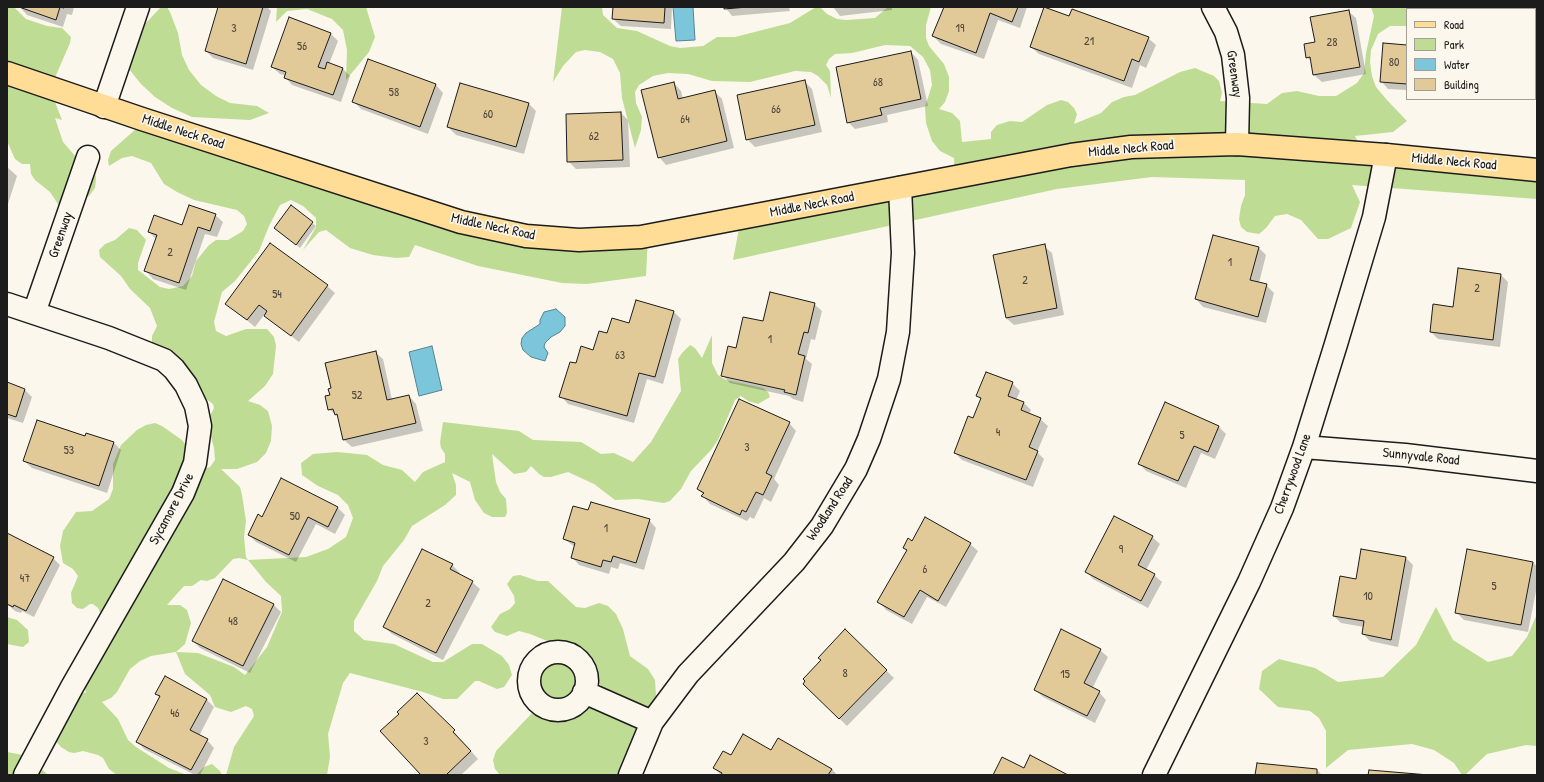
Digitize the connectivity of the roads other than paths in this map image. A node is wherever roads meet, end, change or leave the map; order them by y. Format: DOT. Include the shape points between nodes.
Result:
graph roads {
  1 [pos="138,7"];
  2 [pos="1214,7"];
  3 [pos="7,73"];
  4 [pos="104,107"];
  5 [pos="1237,144"];
  6 [pos="1386,155"];
  7 [pos="88,157"];
  8 [pos="1537,170"];
  9 [pos="900,188"];
  10 [pos="7,304"];
  11 [pos="34,313"];
  12 [pos="1304,447"];
  13 [pos="1537,471"];
  14 [pos="584,692"];
  15 [pos="652,722"];
  16 [pos="25,775"];
  17 [pos="630,775"];
  18 [pos="1154,775"];
  1 -- 4 [label="street"];
  2 -- 5 [label="street, Greenway" via="1226,32 1234,62 1238,98"];
  3 -- 4 [label="main road, Middle Neck Road"];
  4 -- 9 [label="main road, Middle Neck Road" via="461,222 526,236 579,240 641,237"];
  5 -- 6 [label="main road, Middle Neck Road"];
  5 -- 9 [label="main road, Middle Neck Road" via="1131,147 1071,155"];
  6 -- 8 [label="main road, Middle Neck Road"];
  6 -- 12 [label="street, Cherrywood Lane" via="1374,217"];
  7 -- 11 [label="street, Greenway"];
  9 -- 15 [label="street, Woodland Road" via="903,253 898,332 885,394 856,469 822,526 794,562 688,674"];
  10 -- 11 [label="street, Sycamore Drive"];
  11 -- 16 [label="street, Sycamore Drive" via="115,340 164,360 186,385 196,406 200,426 195,463 183,493 72,687"];
  12 -- 13 [label="street, Sunnyvale Road" via="1405,455"];
  12 -- 18 [label="street, Cherrywood Lane" via="1282,508"];
  14 -- 15 [label="street"];
  15 -- 17 [label="street, Woodland Road"];
}
